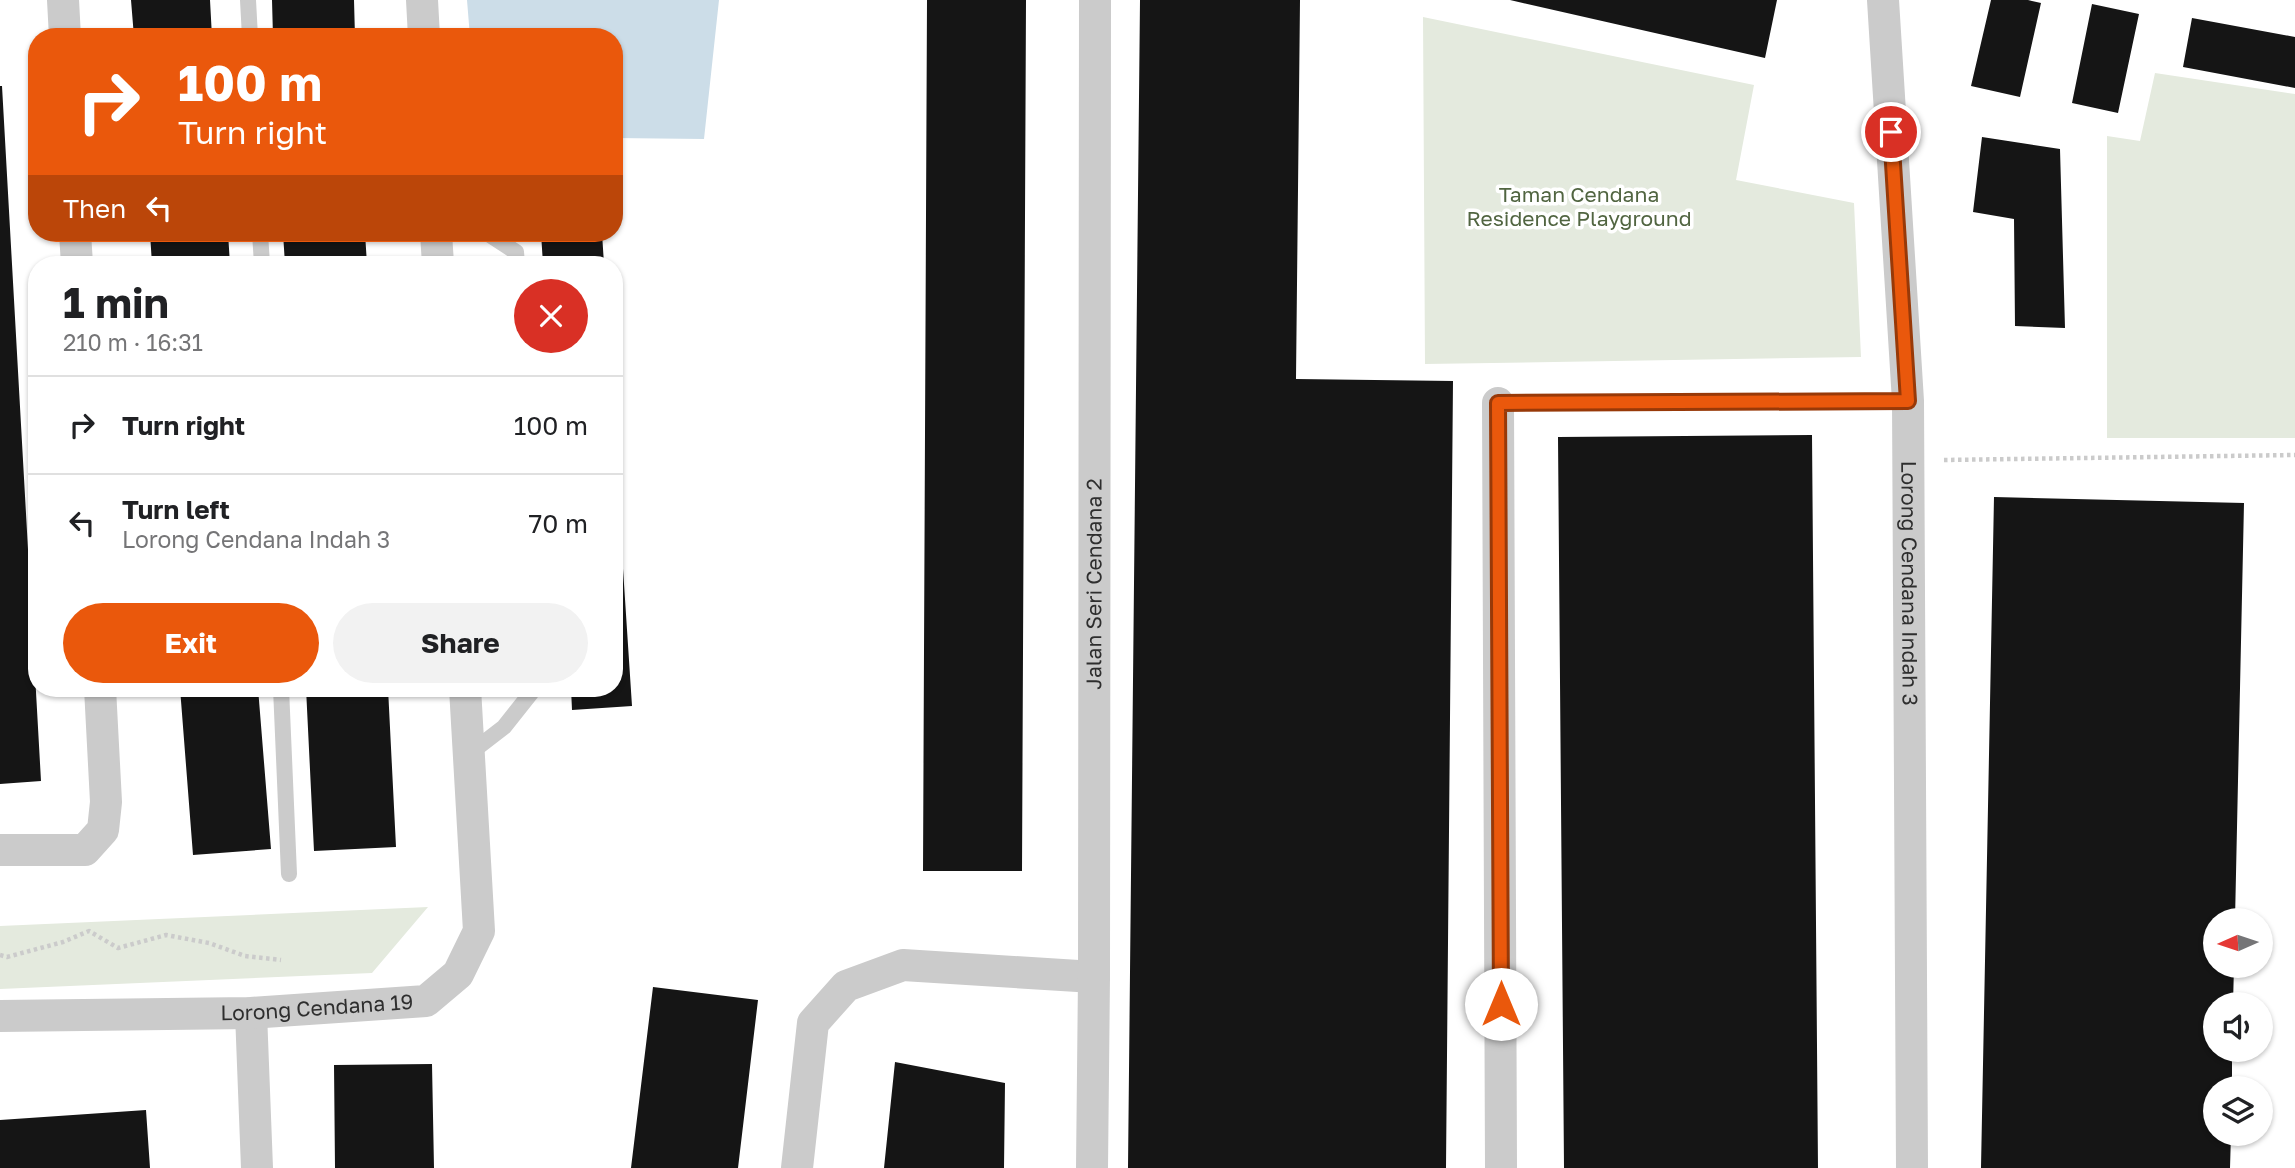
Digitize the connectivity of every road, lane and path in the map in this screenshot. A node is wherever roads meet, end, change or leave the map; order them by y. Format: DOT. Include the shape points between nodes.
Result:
graph roads {
  1 [pos="63,0"];
  2 [pos="248,0"];
  3 [pos="422,0"];
  4 [pos="1095,0"];
  5 [pos="1883,0"];
  6 [pos="65,28"];
  7 [pos="250,28"];
  8 [pos="424,28"];
  9 [pos="500,242"];
  10 [pos="516,256"];
  11 [pos="1908,401"];
  12 [pos="1498,403"];
  13 [pos="2295,455"];
  14 [pos="1908,460"];
  15 [pos="101,697"];
  16 [pos="281,697"];
  17 [pos="466,697"];
  18 [pos="528,697"];
  19 [pos="469,754"];
  20 [pos="0,850"];
  21 [pos="289,874"];
  22 [pos="0,956"];
  23 [pos="281,960"];
  24 [pos="1094,977"];
  25 [pos="251,1013"];
  26 [pos="0,1016"];
  27 [pos="257,1168"];
  28 [pos="797,1168"];
  29 [pos="1092,1168"];
  30 [pos="1501,1168"];
  31 [pos="1912,1168"];
  1 -- 6 [label="street"];
  2 -- 7 [label="lane"];
  3 -- 8 [label="street"];
  4 -- 24 [label="street, Jalan Seri Cendana 2"];
  5 -- 11 [label="street, Lorong Cendana Indah 3"];
  9 -- 10 [label="lane"];
  11 -- 12 [label="lane"];
  11 -- 14 [label="street, Lorong Cendana Indah 3"];
  12 -- 30 [label="street"];
  13 -- 14 [label="path"];
  14 -- 31 [label="street, Lorong Cendana Indah 3"];
  15 -- 20 [label="street" via="107,802 103,830 85,850"];
  16 -- 21 [label="lane"];
  17 -- 19 [label="street, Lorong Cendana 19"];
  18 -- 19 [label="lane" via="504,727"];
  19 -- 25 [label="street, Lorong Cendana 19" via="479,931 458,974 426,1000"];
  22 -- 23 [label="path" via="63,942 89,930 117,948 166,935 245,956"];
  24 -- 28 [label="street" via="903,965 846,986 813,1023"];
  24 -- 29 [label="street, Jalan Seri Cendana 2"];
  25 -- 26 [label="street, Lorong Cendana 19"];
  25 -- 27 [label="street"];
}
